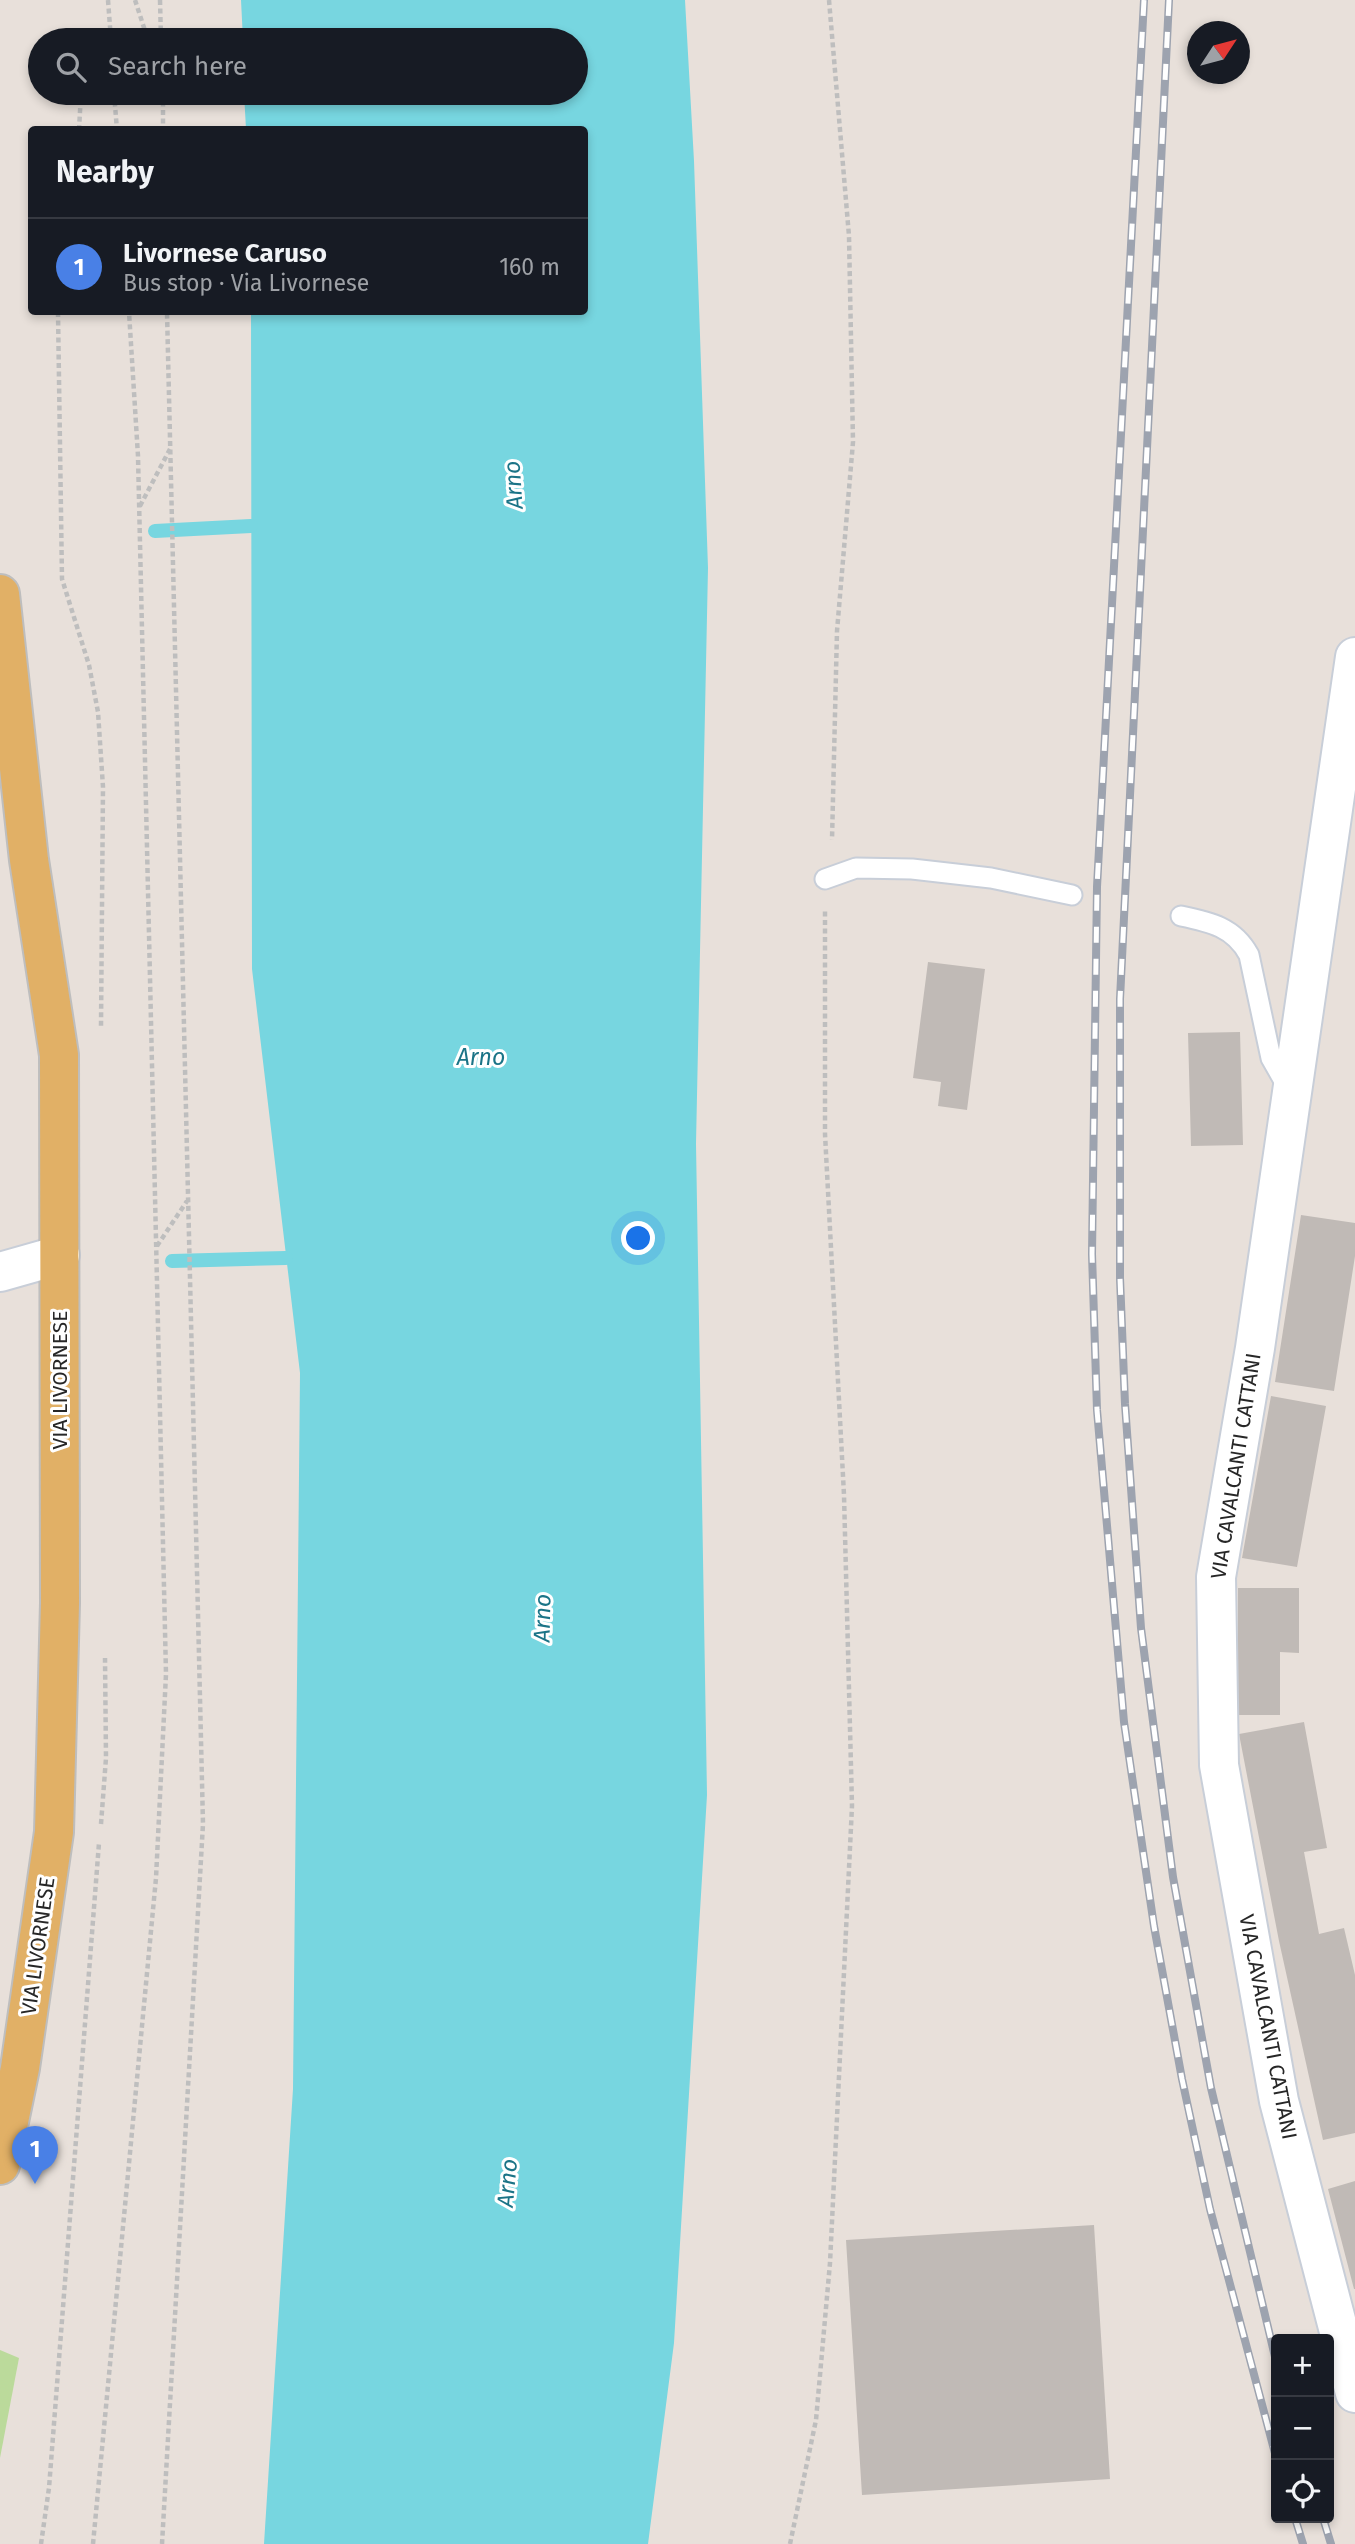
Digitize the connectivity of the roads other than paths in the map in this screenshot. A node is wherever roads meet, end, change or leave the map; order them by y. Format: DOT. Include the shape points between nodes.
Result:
graph roads {
  1 [pos="0,594"];
  2 [pos="1355,657"];
  3 [pos="825,879"];
  4 [pos="1072,895"];
  5 [pos="1181,916"];
  6 [pos="1292,1095"];
  7 [pos="60,1255"];
  8 [pos="0,1272"];
  9 [pos="0,2165"];
  10 [pos="1355,2393"];
  1 -- 7 [label="main road, VIA LIVORNESE" via="29,860 59,1055"];
  2 -- 6 [label="street, VIA CAVALCANTI CATTANI"];
  3 -- 4 [label="lane" via="856,868 912,869 991,878"];
  5 -- 6 [label="lane" via="1213,922 1241,941 1249,955 1271,1058"];
  6 -- 10 [label="street, VIA CAVALCANTI CATTANI" via="1216,1577 1219,1765 1279,2101"];
  7 -- 8 [label="street"];
  7 -- 9 [label="main road, VIA LIVORNESE" via="60,1604 54,1832 20,2068"];
}
